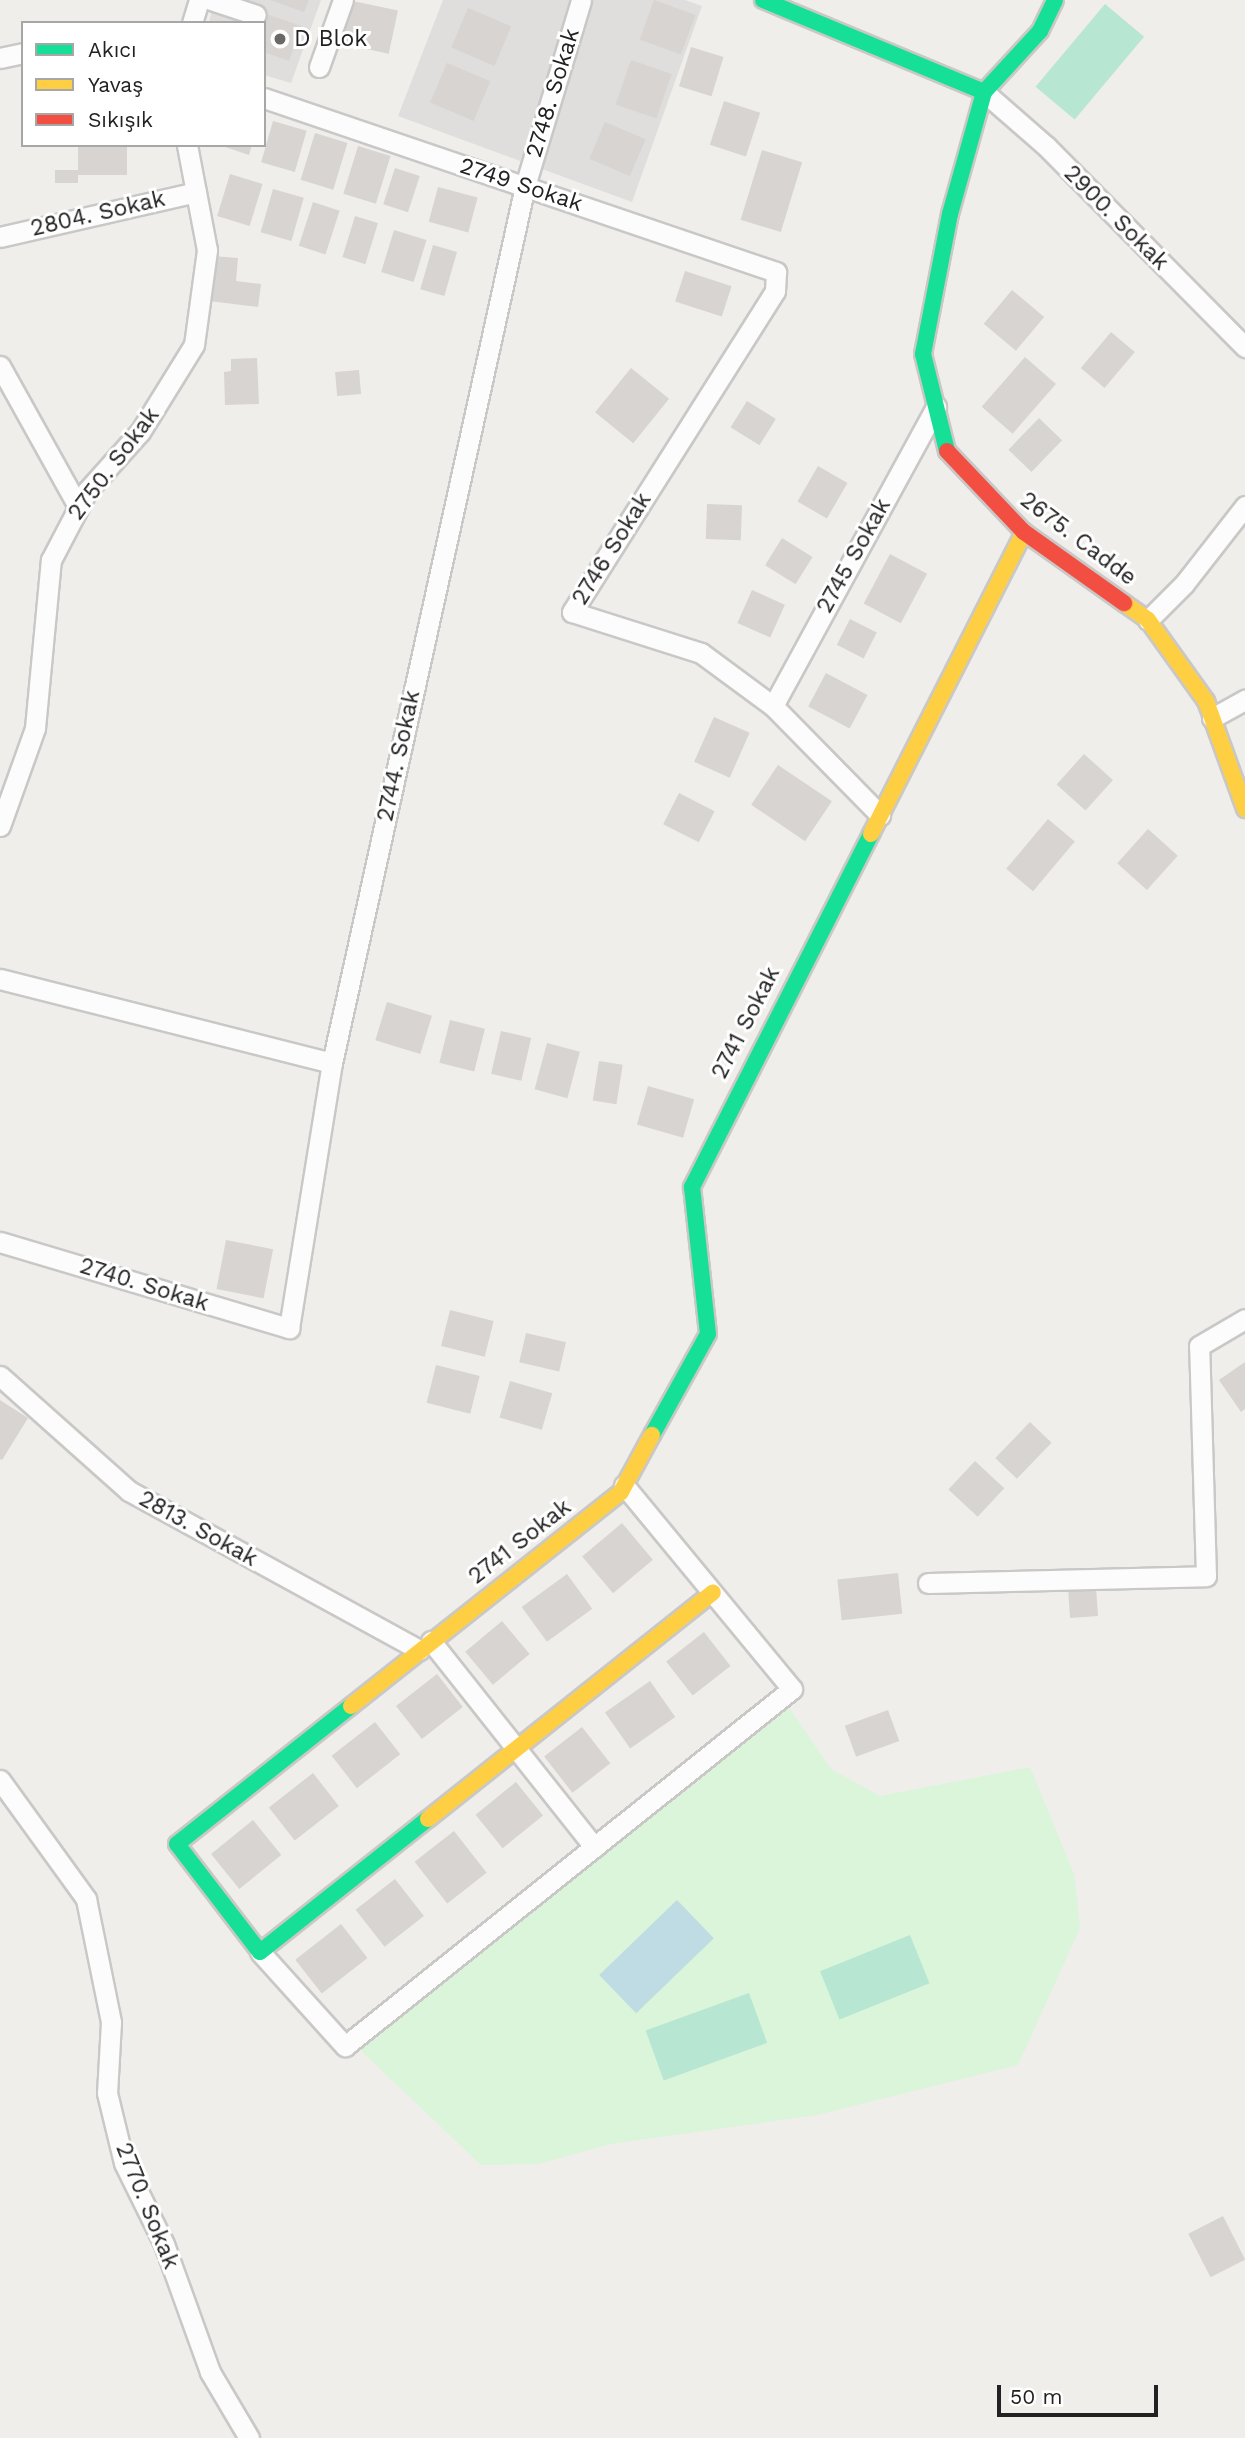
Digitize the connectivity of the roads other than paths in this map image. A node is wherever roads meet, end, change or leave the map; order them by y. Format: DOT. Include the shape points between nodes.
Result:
graph roads {
  1 [pos="199,0"];
  2 [pos="211,0"];
  3 [pos="343,0"];
  4 [pos="581,0"];
  5 [pos="763,0"];
  6 [pos="1055,0"];
  7 [pos="256,15"];
  8 [pos="193,21"];
  9 [pos="21,53"];
  10 [pos="0,58"];
  11 [pos="319,67"];
  12 [pos="984,92"];
  13 [pos="266,99"];
  14 [pos="187,147"];
  15 [pos="525,186"];
  16 [pos="196,192"];
  17 [pos="0,237"];
  18 [pos="776,272"];
  19 [pos="1245,347"];
  20 [pos="0,366"];
  21 [pos="936,407"];
  22 [pos="78,506"];
  23 [pos="1245,506"];
  24 [pos="1024,532"];
  25 [pos="1148,620"];
  26 [pos="1245,700"];
  27 [pos="773,706"];
  28 [pos="1212,718"];
  29 [pos="1245,809"];
  30 [pos="880,815"];
  31 [pos="0,825"];
  32 [pos="0,979"];
  33 [pos="332,1062"];
  34 [pos="0,1242"];
  35 [pos="1245,1319"];
  36 [pos="289,1328"];
  37 [pos="0,1376"];
  38 [pos="624,1485"];
  39 [pos="928,1583"];
  40 [pos="713,1592"];
  41 [pos="425,1646"];
  42 [pos="516,1749"];
  43 [pos="0,1780"];
  44 [pos="594,1847"];
  45 [pos="260,1952"];
  46 [pos="248,2438"];
  1 -- 8 [label="street"];
  2 -- 7 [label="street"];
  3 -- 11 [label="street"];
  4 -- 15 [label="street, 2748. Sokak"];
  5 -- 12 [label="street"];
  6 -- 12 [label="street" via="1040,31"];
  9 -- 10 [label="street"];
  12 -- 19 [label="street, 2900. Sokak" via="1046,146"];
  12 -- 21 [label="street, 2675. Cadde" via="950,214 923,354"];
  13 -- 15 [label="street, 2749 Sokak"];
  14 -- 16 [label="street, 2750. Sokak"];
  15 -- 18 [label="street, 2749 Sokak"];
  15 -- 33 [label="street, 2744. Sokak"];
  16 -- 17 [label="street, 2804. Sokak"];
  16 -- 22 [label="street, 2750. Sokak" via="207,250 194,345 140,432"];
  18 -- 27 [label="street, 2746 Sokak" via="775,291 572,612 701,653"];
  20 -- 22 [label="street"];
  21 -- 24 [label="street, 2675. Cadde" via="947,453"];
  21 -- 27 [label="street, 2745 Sokak"];
  22 -- 31 [label="street, 2750. Sokak" via="51,560 35,728"];
  23 -- 25 [label="street" via="1184,584"];
  24 -- 25 [label="street, 2675. Cadde"];
  24 -- 30 [label="street, 2741 Sokak"];
  25 -- 28 [label="street, 2675. Cadde" via="1206,701"];
  26 -- 28 [label="street"];
  27 -- 30 [label="street, 2746 Sokak"];
  28 -- 29 [label="street, 2675. Cadde"];
  30 -- 38 [label="street, 2741 Sokak" via="692,1187 708,1334"];
  32 -- 33 [label="street"];
  33 -- 36 [label="street, 2744. Sokak"];
  34 -- 36 [label="street, 2740. Sokak"];
  35 -- 39 [label="street" via="1199,1346 1206,1576"];
  37 -- 41 [label="street, 2813. Sokak" via="129,1491"];
  38 -- 40 [label="street"];
  38 -- 41 [label="street, 2741 Sokak"];
  40 -- 42 [label="street"];
  40 -- 44 [label="street" via="792,1689"];
  41 -- 42 [label="street"];
  41 -- 45 [label="street, 2741 Sokak" via="177,1844"];
  42 -- 44 [label="street"];
  42 -- 45 [label="street"];
  43 -- 46 [label="street, 2770. Sokak" via="86,1899 111,2022 107,2093 124,2163 164,2244 210,2372"];
  44 -- 45 [label="street" via="345,2046"];
}
